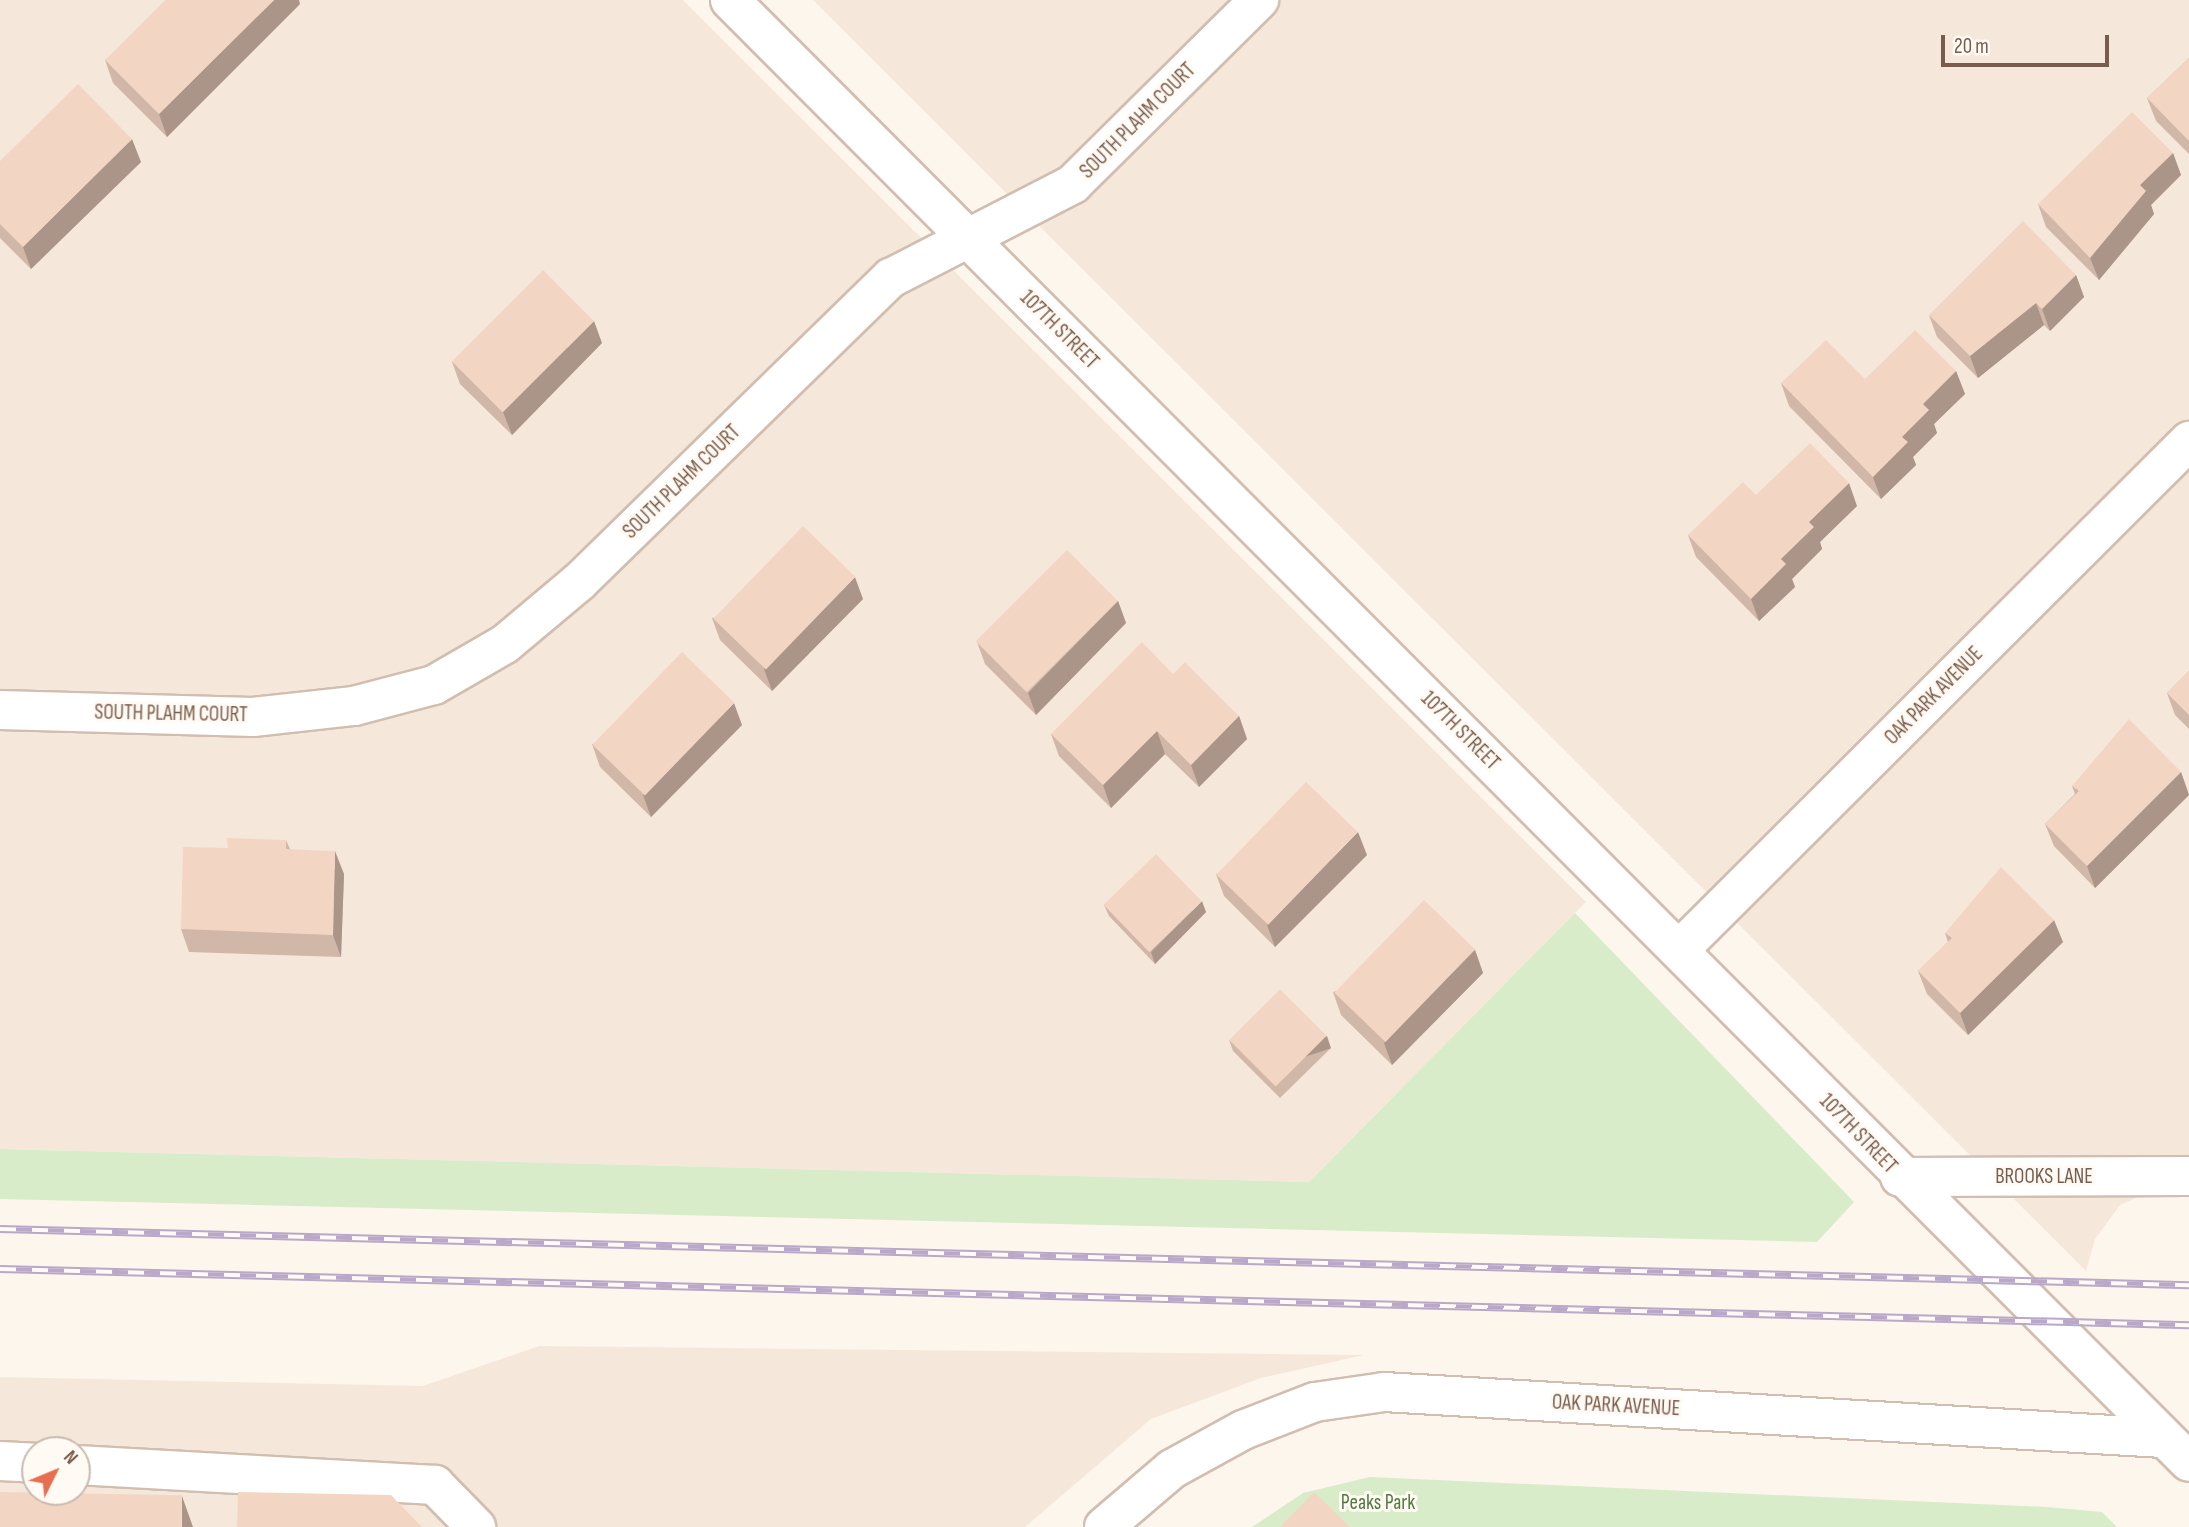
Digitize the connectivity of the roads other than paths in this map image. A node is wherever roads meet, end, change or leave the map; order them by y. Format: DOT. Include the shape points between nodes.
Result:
graph roads {
  1 [pos="730,0"];
  2 [pos="1259,0"];
  3 [pos="968,238"];
  4 [pos="2189,441"];
  5 [pos="0,710"];
  6 [pos="1679,950"];
  7 [pos="2189,1176"];
  8 [pos="1900,1177"];
  9 [pos="2177,1450"];
  10 [pos="0,1461"];
  11 [pos="21,1462"];
  12 [pos="91,1466"];
  13 [pos="476,1527"];
  14 [pos="1104,1527"];
  1 -- 3 [label="street, 107TH STREET"];
  2 -- 3 [label="street, SOUTH PLAHM COURT" via="1073,184"];
  3 -- 5 [label="street, SOUTH PLAHM COURT" via="891,278 579,582 505,644 434,685 354,706 253,717"];
  3 -- 6 [label="street, 107TH STREET"];
  4 -- 6 [label="street, OAK PARK AVENUE"];
  6 -- 8 [label="street, 107TH STREET"];
  7 -- 8 [label="street, BROOKS LANE"];
  8 -- 9 [label="street, 107TH STREET"];
  9 -- 14 [label="street, OAK PARK AVENUE" via="1384,1392 1315,1402 1243,1430 1172,1469"];
  10 -- 11 [label="street"];
  12 -- 13 [label="street" via="435,1485"];
}
